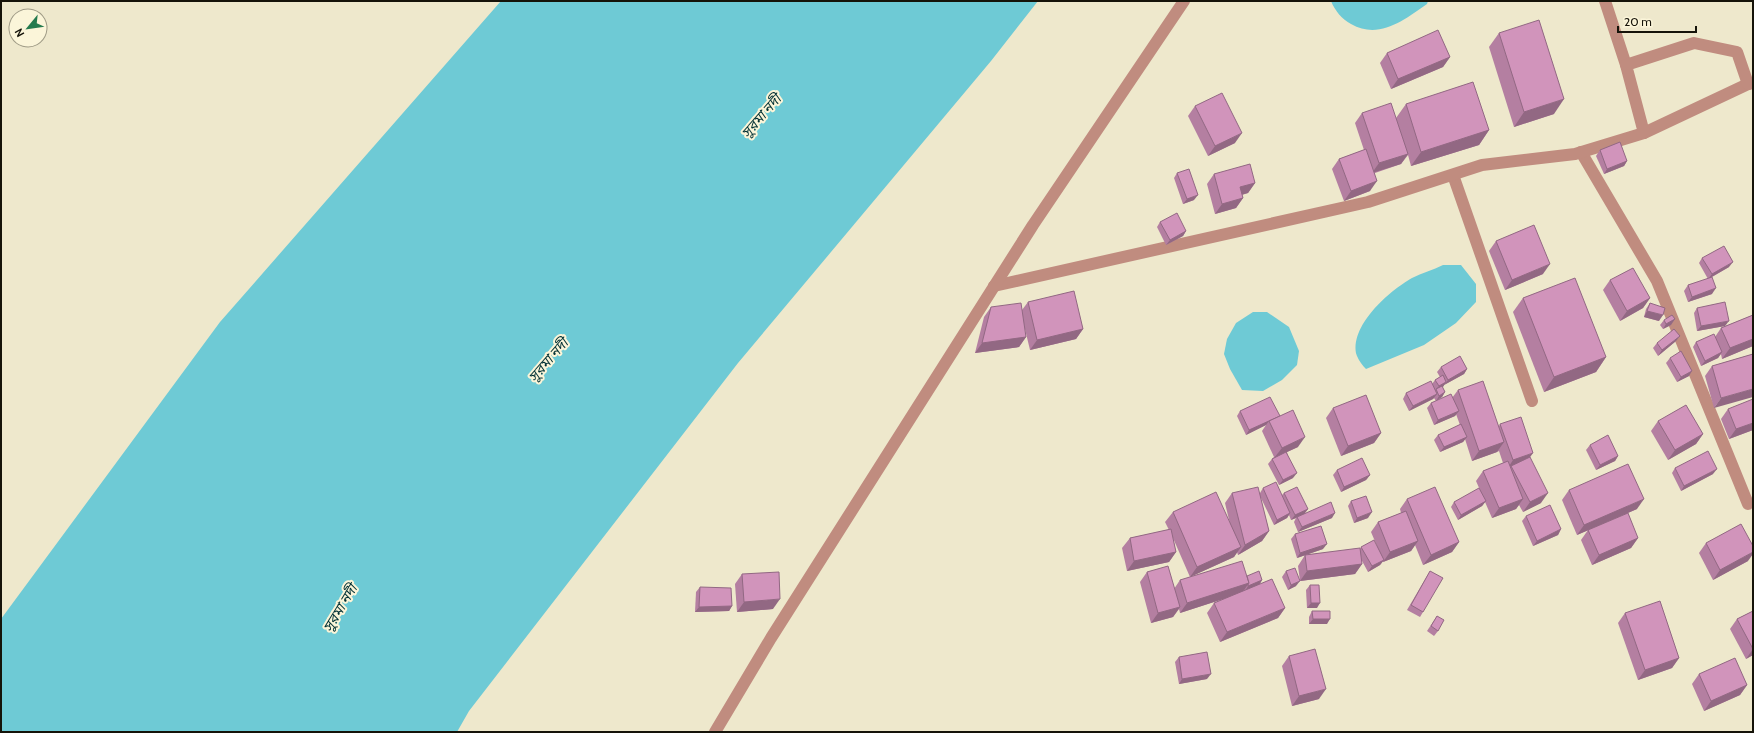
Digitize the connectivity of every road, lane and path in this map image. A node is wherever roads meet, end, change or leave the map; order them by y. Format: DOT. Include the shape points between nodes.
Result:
graph roads {
  1 [pos="1184,1"];
  2 [pos="1605,1"];
  3 [pos="1626,65"];
  4 [pos="1750,83"];
  5 [pos="1644,133"];
  6 [pos="1581,152"];
  7 [pos="1452,175"];
  8 [pos="994,286"];
  9 [pos="1532,401"];
  10 [pos="1748,504"];
  11 [pos="715,732"];
  1 -- 8 [label="street"];
  2 -- 3 [label="street"];
  3 -- 4 [label="street" via="1694,43 1737,52"];
  3 -- 5 [label="street"];
  4 -- 5 [label="street"];
  5 -- 6 [label="street"];
  6 -- 7 [label="street" via="1482,165"];
  6 -- 10 [label="street" via="1658,281"];
  7 -- 8 [label="street" via="1368,202"];
  7 -- 9 [label="street"];
  8 -- 11 [label="street" via="771,638"];
}
